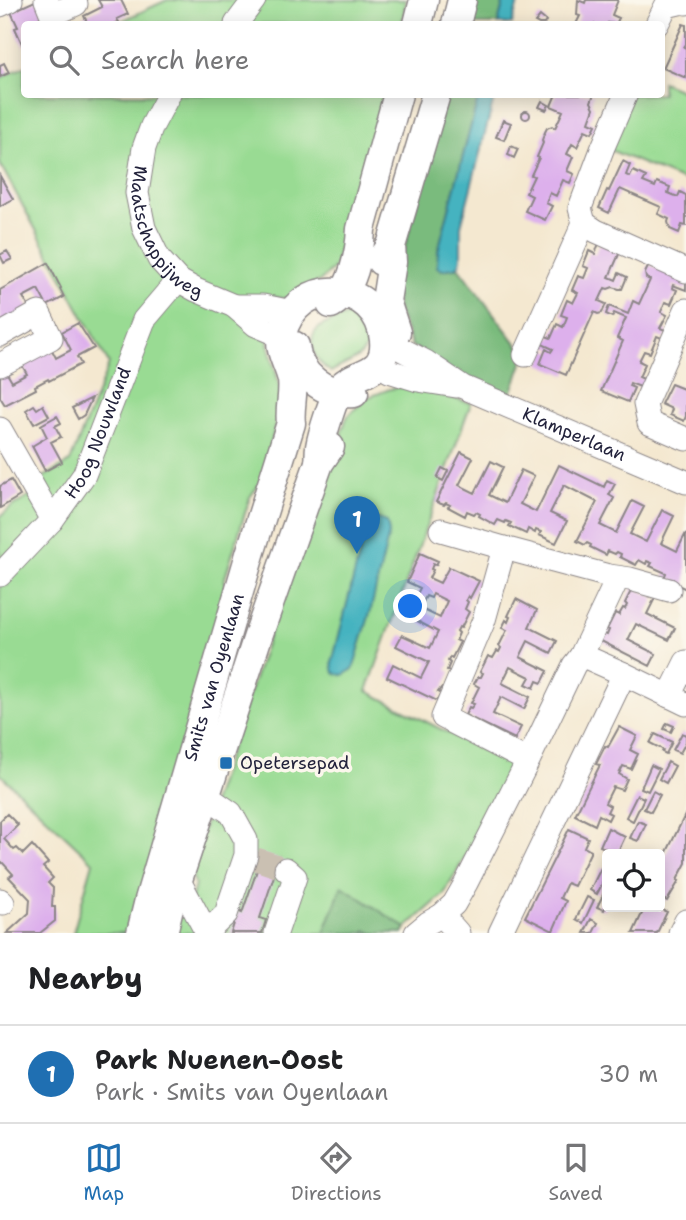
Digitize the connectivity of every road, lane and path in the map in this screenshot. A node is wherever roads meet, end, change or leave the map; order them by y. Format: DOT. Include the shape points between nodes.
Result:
graph roads {
  1 [pos="11,0"];
  2 [pos="46,0"];
  3 [pos="75,0"];
  4 [pos="254,0"];
  5 [pos="424,0"];
  6 [pos="462,0"];
  7 [pos="684,2"];
  8 [pos="0,5"];
  9 [pos="238,21"];
  10 [pos="419,21"];
  11 [pos="457,21"];
  12 [pos="658,21"];
  13 [pos="167,98"];
  14 [pos="397,98"];
  15 [pos="435,98"];
  16 [pos="624,98"];
  17 [pos="584,223"];
  18 [pos="686,271"];
  19 [pos="178,280"];
  20 [pos="338,293"];
  21 [pos="378,304"];
  22 [pos="686,310"];
  23 [pos="289,330"];
  24 [pos="0,335"];
  25 [pos="390,353"];
  26 [pos="525,355"];
  27 [pos="0,366"];
  28 [pos="300,379"];
  29 [pos="344,393"];
  30 [pos="0,429"];
  31 [pos="686,439"];
  32 [pos="686,482"];
  33 [pos="52,520"];
  34 [pos="441,530"];
  35 [pos="504,548"];
  36 [pos="0,575"];
  37 [pos="609,576"];
  38 [pos="668,590"];
  39 [pos="581,656"];
  40 [pos="686,662"];
  41 [pos="624,674"];
  42 [pos="677,700"];
  43 [pos="528,761"];
  44 [pos="205,795"];
  45 [pos="286,869"];
  46 [pos="178,879"];
  47 [pos="442,915"];
  48 [pos="686,921"];
  49 [pos="141,933"];
  50 [pos="163,933"];
  51 [pos="207,933"];
  52 [pos="276,933"];
  53 [pos="416,933"];
  54 [pos="458,933"];
  55 [pos="500,933"];
  56 [pos="680,933"];
  1 -- 8 [label="street"];
  2 -- 3 [label="street" via="52,15 76,4"];
  4 -- 9 [label="street"];
  5 -- 10 [label="main road"];
  6 -- 11 [label="main road"];
  7 -- 12 [label="street" via="666,6"];
  13 -- 19 [label="street, Maatschappijweg" via="145,148 138,193 144,228 159,259"];
  14 -- 20 [label="main road" via="351,278"];
  15 -- 21 [label="main road" via="391,246 382,260"];
  16 -- 17 [label="street" via="579,208"];
  17 -- 18 [label="street"];
  17 -- 26 [label="street"];
  19 -- 23 [label="street, Maatschappijweg" via="234,306 257,325"];
  19 -- 33 [label="street, Hoog Nouwland" via="144,320 84,475"];
  20 -- 21 [label="main road"];
  20 -- 23 [label="main road" via="338,300 308,313"];
  21 -- 25 [label="main road" via="396,330"];
  22 -- 31 [label="street" via="645,404 649,423"];
  23 -- 28 [label="main road" via="282,353"];
  24 -- 27 [label="street" via="39,313 51,338"];
  25 -- 29 [label="main road" via="383,353 371,371 344,384"];
  25 -- 32 [label="street, Klamperlaan" via="418,380 463,387"];
  28 -- 29 [label="main road"];
  28 -- 49 [label="main road, Smits van Oyenlaan"];
  29 -- 44 [label="main road, Smits van Oyenlaan" via="320,446 319,463"];
  30 -- 33 [label="street"];
  33 -- 36 [label="street, Hoog Nouwland"];
  34 -- 35 [label="street"];
  35 -- 37 [label="street"];
  35 -- 43 [label="street" via="484,620 443,718"];
  37 -- 38 [label="street"];
  37 -- 39 [label="street" via="614,586"];
  39 -- 41 [label="street"];
  39 -- 43 [label="street"];
  40 -- 42 [label="street"];
  41 -- 42 [label="street"];
  41 -- 55 [label="street"];
  43 -- 47 [label="street" via="466,883"];
  44 -- 46 [label="main road, Smits van Oyenlaan"];
  44 -- 51 [label="street" via="231,813 251,857 226,914"];
  45 -- 52 [label="street" via="295,877"];
  46 -- 50 [label="main road, Smits van Oyenlaan"];
  46 -- 51 [label="street"];
  47 -- 53 [label="street"];
  47 -- 54 [label="street"];
  48 -- 56 [label="street"];
}
